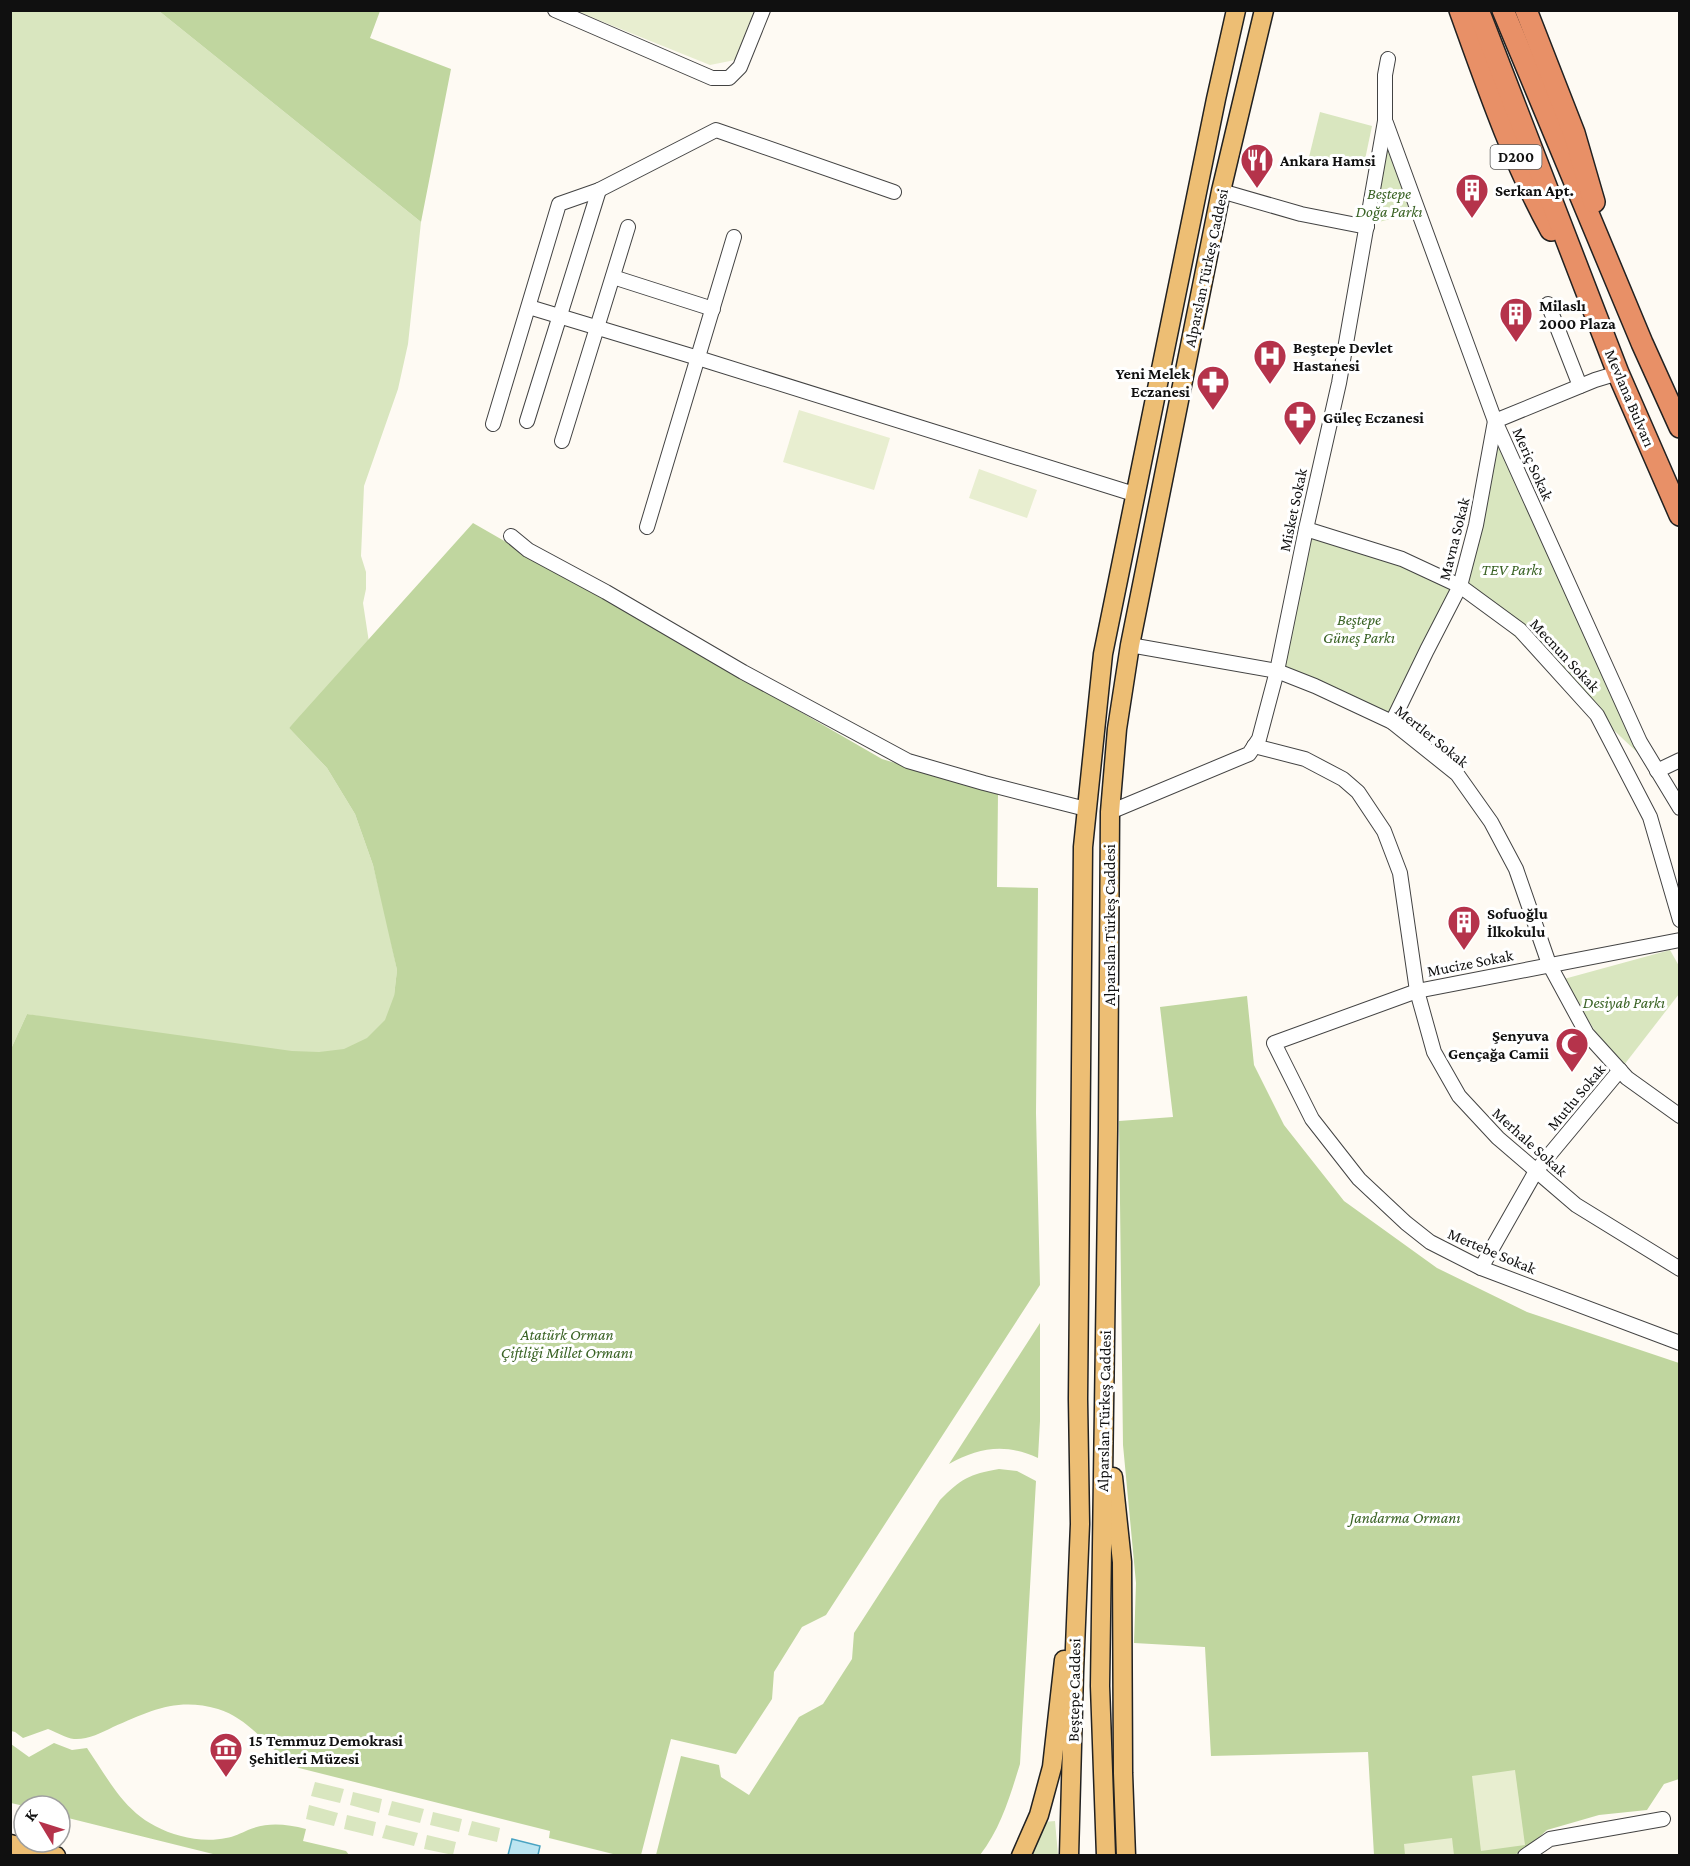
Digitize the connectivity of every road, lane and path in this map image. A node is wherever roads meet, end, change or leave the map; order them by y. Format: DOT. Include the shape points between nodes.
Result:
graph roads {
  1 [pos="555,10"];
  2 [pos="763,10"];
  3 [pos="1236,10"];
  4 [pos="1264,10"];
  5 [pos="1460,10"];
  6 [pos="1479,10"];
  7 [pos="1503,10"];
  8 [pos="1526,10"];
  9 [pos="1388,59"];
  10 [pos="1385,121"];
  11 [pos="599,190"];
  12 [pos="1221,191"];
  13 [pos="894,192"];
  14 [pos="628,227"];
  15 [pos="1367,227"];
  16 [pos="735,237"];
  17 [pos="1603,249"];
  18 [pos="613,277"];
  19 [pos="1588,296"];
  20 [pos="1548,304"];
  21 [pos="529,308"];
  22 [pos="713,309"];
  23 [pos="559,316"];
  24 [pos="597,328"];
  25 [pos="698,358"];
  26 [pos="1618,373"];
  27 [pos="1580,386"];
  28 [pos="528,421"];
  29 [pos="1495,421"];
  30 [pos="494,424"];
  31 [pos="1680,427"];
  32 [pos="562,441"];
  33 [pos="1134,494"];
  34 [pos="1680,515"];
  35 [pos="647,527"];
  36 [pos="1306,529"];
  37 [pos="511,536"];
  38 [pos="1460,586"];
  39 [pos="1130,645"];
  40 [pos="1276,671"];
  41 [pos="1392,722"];
  42 [pos="1254,746"];
  43 [pos="1680,760"];
  44 [pos="1657,771"];
  45 [pos="1680,807"];
  46 [pos="1086,809"];
  47 [pos="1110,812"];
  48 [pos="1680,920"];
  49 [pos="1680,940"];
  50 [pos="1549,964"];
  51 [pos="1417,991"];
  52 [pos="1274,1043"];
  53 [pos="1620,1070"];
  54 [pos="1680,1116"];
  55 [pos="1536,1171"];
  56 [pos="1481,1268"];
  57 [pos="1680,1269"];
  58 [pos="1680,1343"];
  59 [pos="1104,1407"];
  60 [pos="1080,1524"];
  61 [pos="1663,1819"];
  62 [pos="10,1844"];
  63 [pos="56,1856"];
  64 [pos="1021,1856"];
  65 [pos="1069,1856"];
  66 [pos="1106,1856"];
  67 [pos="1126,1856"];
  68 [pos="1525,1856"];
  1 -- 2 [label="street" via="712,78 729,78 740,67"];
  3 -- 33 [label="main road, Alparslan Türkeş Caddesi"];
  4 -- 12 [label="main road, Alparslan Türkeş Caddesi"];
  5 -- 19 [label="highway, D200" via="1536,203"];
  6 -- 19 [label="highway, Mevlana Bulvarı"];
  7 -- 17 [label="highway, Mevlana Bulvarı / D200"];
  8 -- 17 [label="highway" via="1582,159"];
  9 -- 10 [label="street"];
  10 -- 15 [label="street, Misket Sokak"];
  10 -- 29 [label="street, Meriç Sokak"];
  11 -- 13 [label="street" via="716,130"];
  11 -- 21 [label="street" via="559,204"];
  11 -- 23 [label="street"];
  12 -- 15 [label="street" via="1301,214"];
  12 -- 39 [label="main road, Alparslan Türkeş Caddesi"];
  14 -- 18 [label="street"];
  15 -- 36 [label="street, Misket Sokak" via="1339,383"];
  16 -- 22 [label="street"];
  17 -- 31 [label="highway, Mevlana Bulvarı / D200"];
  18 -- 22 [label="street"];
  18 -- 24 [label="street"];
  19 -- 26 [label="highway, Mevlana Bulvarı / D200"];
  20 -- 27 [label="street"];
  21 -- 23 [label="street"];
  21 -- 30 [label="street"];
  22 -- 25 [label="street"];
  23 -- 24 [label="street"];
  23 -- 28 [label="street"];
  24 -- 25 [label="street"];
  24 -- 32 [label="street"];
  25 -- 33 [label="street"];
  25 -- 35 [label="street"];
  26 -- 27 [label="street"];
  26 -- 34 [label="highway, Mevlana Bulvarı / D200"];
  27 -- 29 [label="street"];
  29 -- 38 [label="street, Mavna Sokak"];
  29 -- 44 [label="street, Meriç Sokak" via="1640,742"];
  33 -- 46 [label="main road, Alparslan Türkeş Caddesi" via="1103,654"];
  36 -- 38 [label="street, Mecnun Sokak" via="1402,559"];
  36 -- 40 [label="street, Misket Sokak"];
  37 -- 46 [label="street" via="528,550 743,672 908,761"];
  38 -- 41 [label="street, Mavna Sokak"];
  38 -- 48 [label="street, Mecnun Sokak" via="1520,630 1597,715 1650,817"];
  39 -- 40 [label="street, Mertler Sokak"];
  39 -- 47 [label="main road, Alparslan Türkeş Caddesi"];
  40 -- 41 [label="street, Mertler Sokak"];
  40 -- 42 [label="street, Misket Sokak"];
  41 -- 50 [label="street, Mertler Sokak" via="1457,774 1491,822 1516,869"];
  42 -- 47 [label="street" via="1249,754"];
  42 -- 51 [label="street, Merhale Sokak" via="1305,759 1343,779 1373,813 1400,873"];
  43 -- 44 [label="street"];
  44 -- 45 [label="street, Meriç Sokak"];
  46 -- 60 [label="main road, Alparslan Türkeş Caddesi" via="1078,1399"];
  47 -- 59 [label="main road, Alparslan Türkeş Caddesi"];
  49 -- 50 [label="street, Mucize Sokak"];
  50 -- 51 [label="street, Mucize Sokak"];
  50 -- 53 [label="street, Mertler Sokak" via="1587,1034"];
  51 -- 52 [label="street, Mucize Sokak"];
  51 -- 55 [label="street, Merhale Sokak" via="1434,1052 1459,1096"];
  52 -- 56 [label="street, Mertebe Sokak" via="1312,1119 1359,1179 1430,1242"];
  53 -- 54 [label="street, Mertler Sokak"];
  53 -- 55 [label="street, Mutlu Sokak"];
  55 -- 56 [label="street, Mutlu Sokak"];
  55 -- 57 [label="street, Merhale Sokak" via="1576,1205"];
  56 -- 58 [label="street, Mertebe Sokak"];
  59 -- 66 [label="main road, Alparslan Türkeş Caddesi" via="1100,1686"];
  59 -- 67 [label="main road" via="1122,1562"];
  60 -- 64 [label="main road" via="1052,1767 1039,1815"];
  60 -- 65 [label="main road, Beştepe Caddesi"];
  61 -- 68 [label="street" via="1550,1839"];
  62 -- 63 [label="main road"];
}
